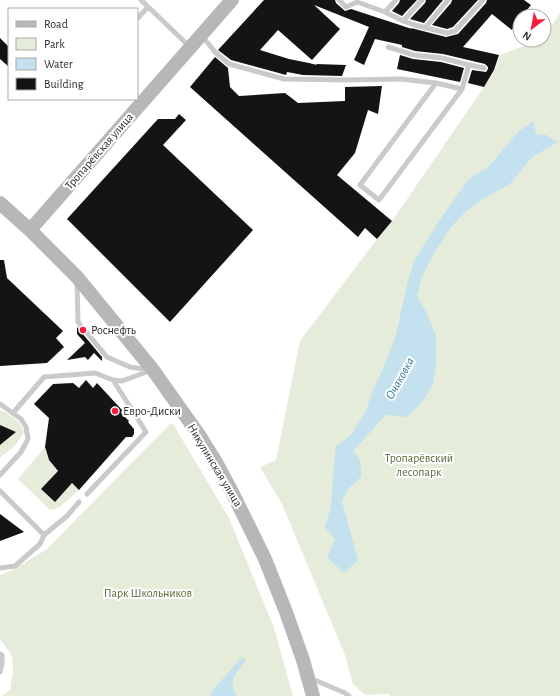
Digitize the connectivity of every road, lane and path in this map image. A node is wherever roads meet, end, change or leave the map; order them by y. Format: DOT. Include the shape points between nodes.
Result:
graph roads {
  1 [pos="141,0"];
  2 [pos="232,0"];
  3 [pos="338,0"];
  4 [pos="396,0"];
  5 [pos="422,0"];
  6 [pos="448,0"];
  7 [pos="483,0"];
  8 [pos="358,1"];
  9 [pos="148,7"];
  10 [pos="385,12"];
  11 [pos="138,18"];
  12 [pos="403,22"];
  13 [pos="425,28"];
  14 [pos="201,35"];
  15 [pos="190,47"];
  16 [pos="388,47"];
  17 [pos="469,65"];
  18 [pos="484,68"];
  19 [pos="436,83"];
  20 [pos="462,89"];
  21 [pos="0,204"];
  22 [pos="30,230"];
  23 [pos="77,277"];
  24 [pos="153,370"];
  25 [pos="113,380"];
  26 [pos="0,404"];
  27 [pos="13,413"];
  28 [pos="0,475"];
  29 [pos="0,491"];
  30 [pos="87,494"];
  31 [pos="79,502"];
  32 [pos="44,535"];
  33 [pos="0,568"];
  34 [pos="0,654"];
  35 [pos="0,672"];
  36 [pos="309,677"];
  37 [pos="313,696"];
  38 [pos="349,696"];
  1 -- 9 [label="lane"];
  2 -- 14 [label="main road, Тропарёвская улица"];
  3 -- 8 [label="lane" via="346,7"];
  4 -- 10 [label="lane"];
  5 -- 12 [label="lane"];
  6 -- 13 [label="lane"];
  7 -- 13 [label="lane" via="455,31 447,33"];
  8 -- 10 [label="lane"];
  9 -- 11 [label="lane"];
  9 -- 15 [label="lane"];
  10 -- 12 [label="lane"];
  12 -- 13 [label="lane"];
  14 -- 15 [label="main road, Тропарёвская улица"];
  14 -- 19 [label="lane" via="229,64 284,79 401,79"];
  15 -- 22 [label="main road, Тропарёвская улица"];
  16 -- 17 [label="lane" via="414,55 442,58"];
  17 -- 18 [label="lane"];
  17 -- 20 [label="lane"];
  19 -- 20 [label="lane"];
  19 -- 20 [label="lane" via="360,185 379,200"];
  21 -- 22 [label="main road, Никулинская улица"];
  22 -- 23 [label="main road, Никулинская улица"];
  23 -- 24 [label="main road, Никулинская улица"];
  23 -- 24 [label="lane" via="78,322 107,357 130,367"];
  24 -- 25 [label="lane" via="122,381"];
  24 -- 36 [label="main road, Никулинская улица" via="199,435 243,513 286,612"];
  25 -- 27 [label="lane" via="95,373 44,377"];
  25 -- 30 [label="lane" via="146,432"];
  26 -- 27 [label="lane"];
  27 -- 28 [label="lane" via="26,427 28,439 21,452"];
  29 -- 32 [label="lane"];
  31 -- 32 [label="lane" via="68,516"];
  32 -- 33 [label="lane" via="40,544 15,566"];
  34 -- 35 [label="lane"];
  36 -- 37 [label="main road, Никулинская улица"];
  36 -- 38 [label="lane"];
}
